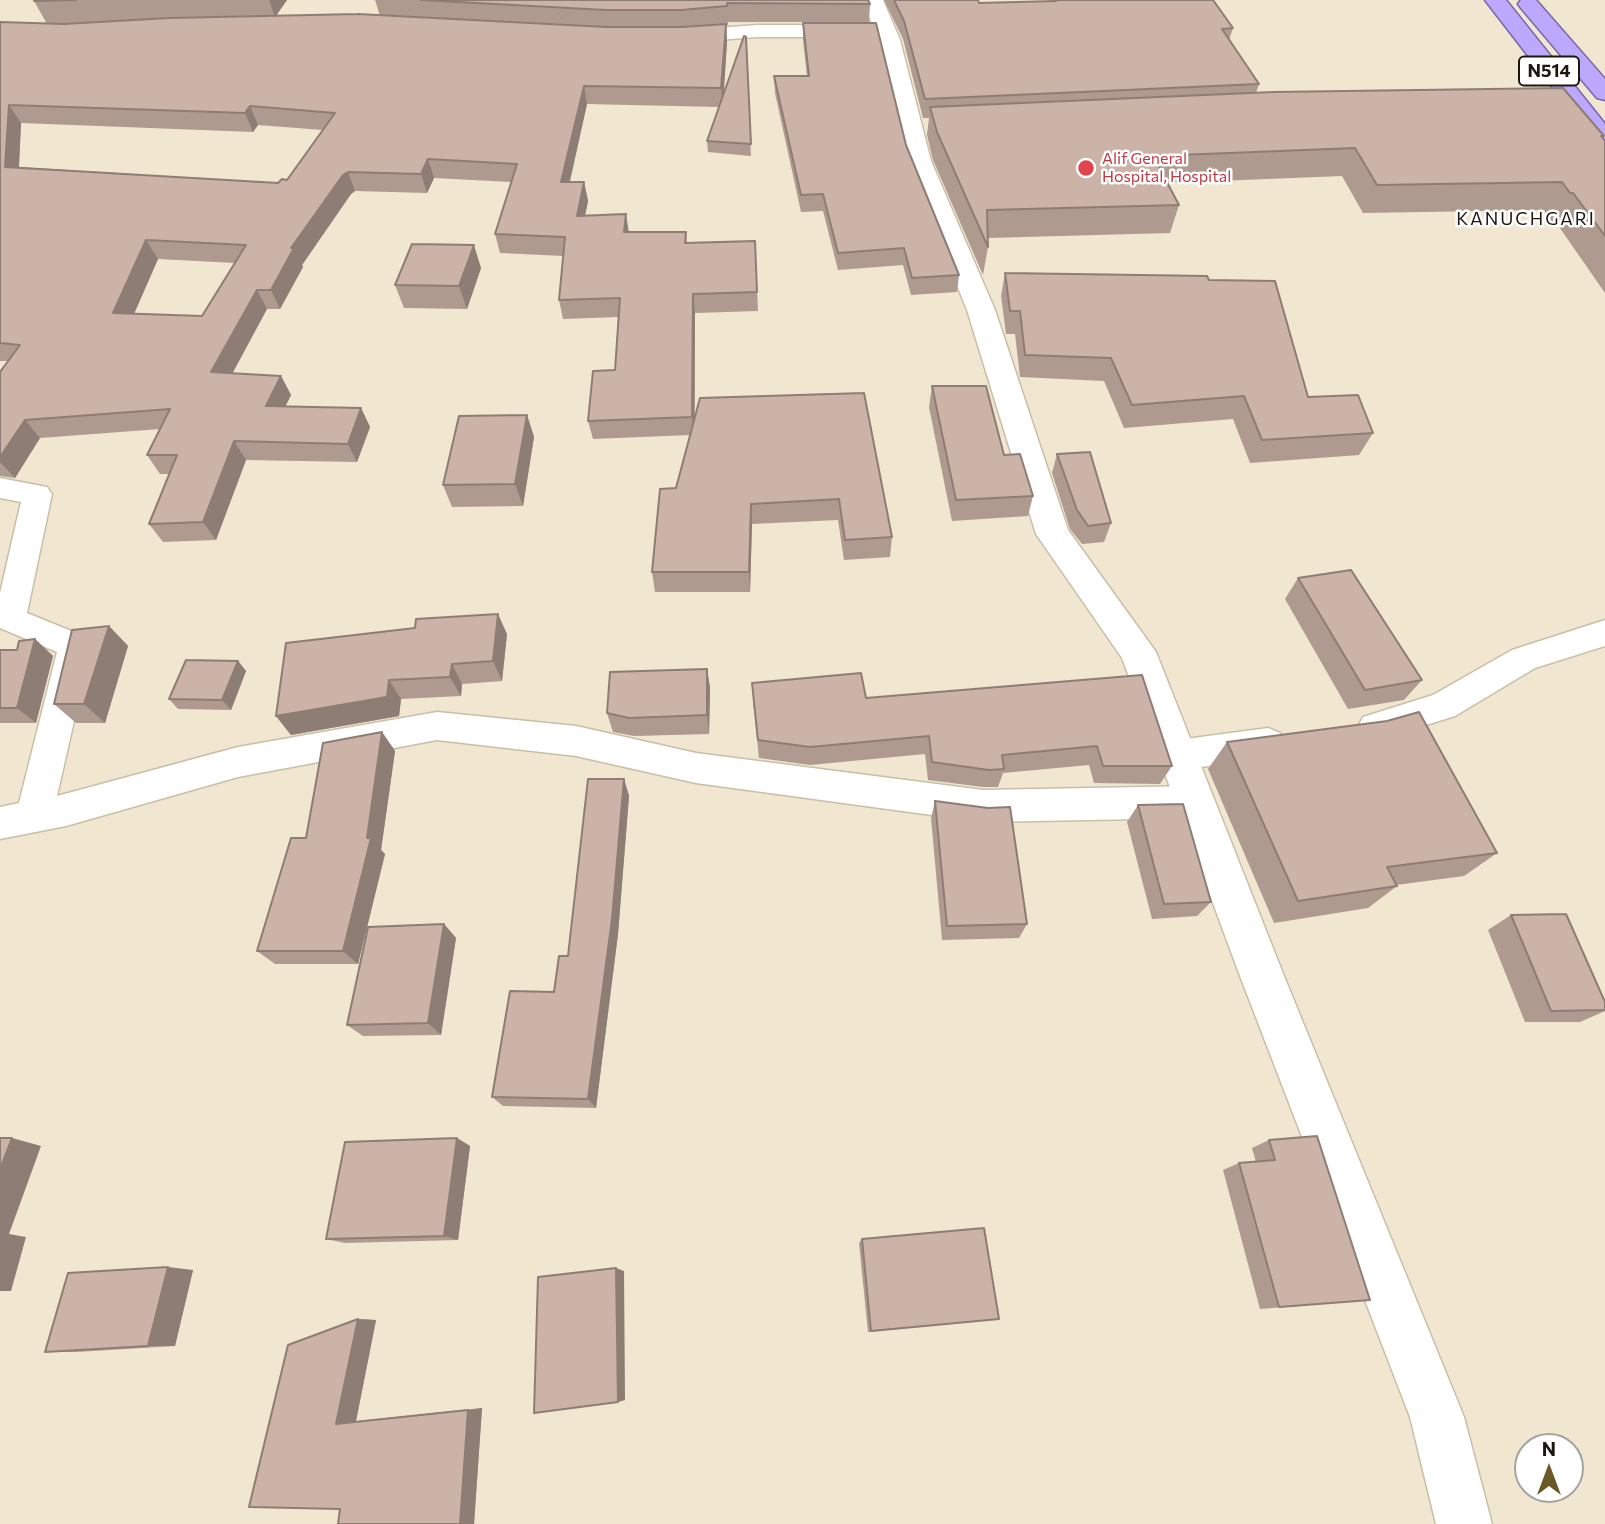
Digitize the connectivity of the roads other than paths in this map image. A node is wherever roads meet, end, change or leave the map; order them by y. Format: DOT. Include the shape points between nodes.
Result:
graph roads {
  1 [pos="873,0"];
  2 [pos="1495,0"];
  3 [pos="1524,0"];
  4 [pos="885,31"];
  5 [pos="659,37"];
  6 [pos="1605,93"];
  7 [pos="1573,102"];
  8 [pos="1545,103"];
  9 [pos="1603,136"];
  10 [pos="0,488"];
  11 [pos="1605,633"];
  12 [pos="1348,734"];
  13 [pos="1295,740"];
  14 [pos="1178,755"];
  15 [pos="1195,802"];
  16 [pos="34,816"];
  17 [pos="0,823"];
  18 [pos="1464,1524"];
  1 -- 4 [label="street"];
  2 -- 7 [label="highway, N514"];
  3 -- 6 [label="highway, N514"];
  4 -- 5 [label="street"];
  4 -- 14 [label="street" via="918,127 919,161 981,310 1053,534 1138,652"];
  7 -- 8 [label="street"];
  7 -- 9 [label="highway, N514"];
  10 -- 16 [label="street" via="37,494 10,618 75,646"];
  11 -- 12 [label="street" via="1524,659 1443,706"];
  13 -- 14 [label="street"];
  14 -- 15 [label="street"];
  15 -- 16 [label="street" via="983,806 696,768 576,741 437,726 238,762"];
  15 -- 18 [label="street" via="1437,1417"];
  16 -- 17 [label="street"];
}
